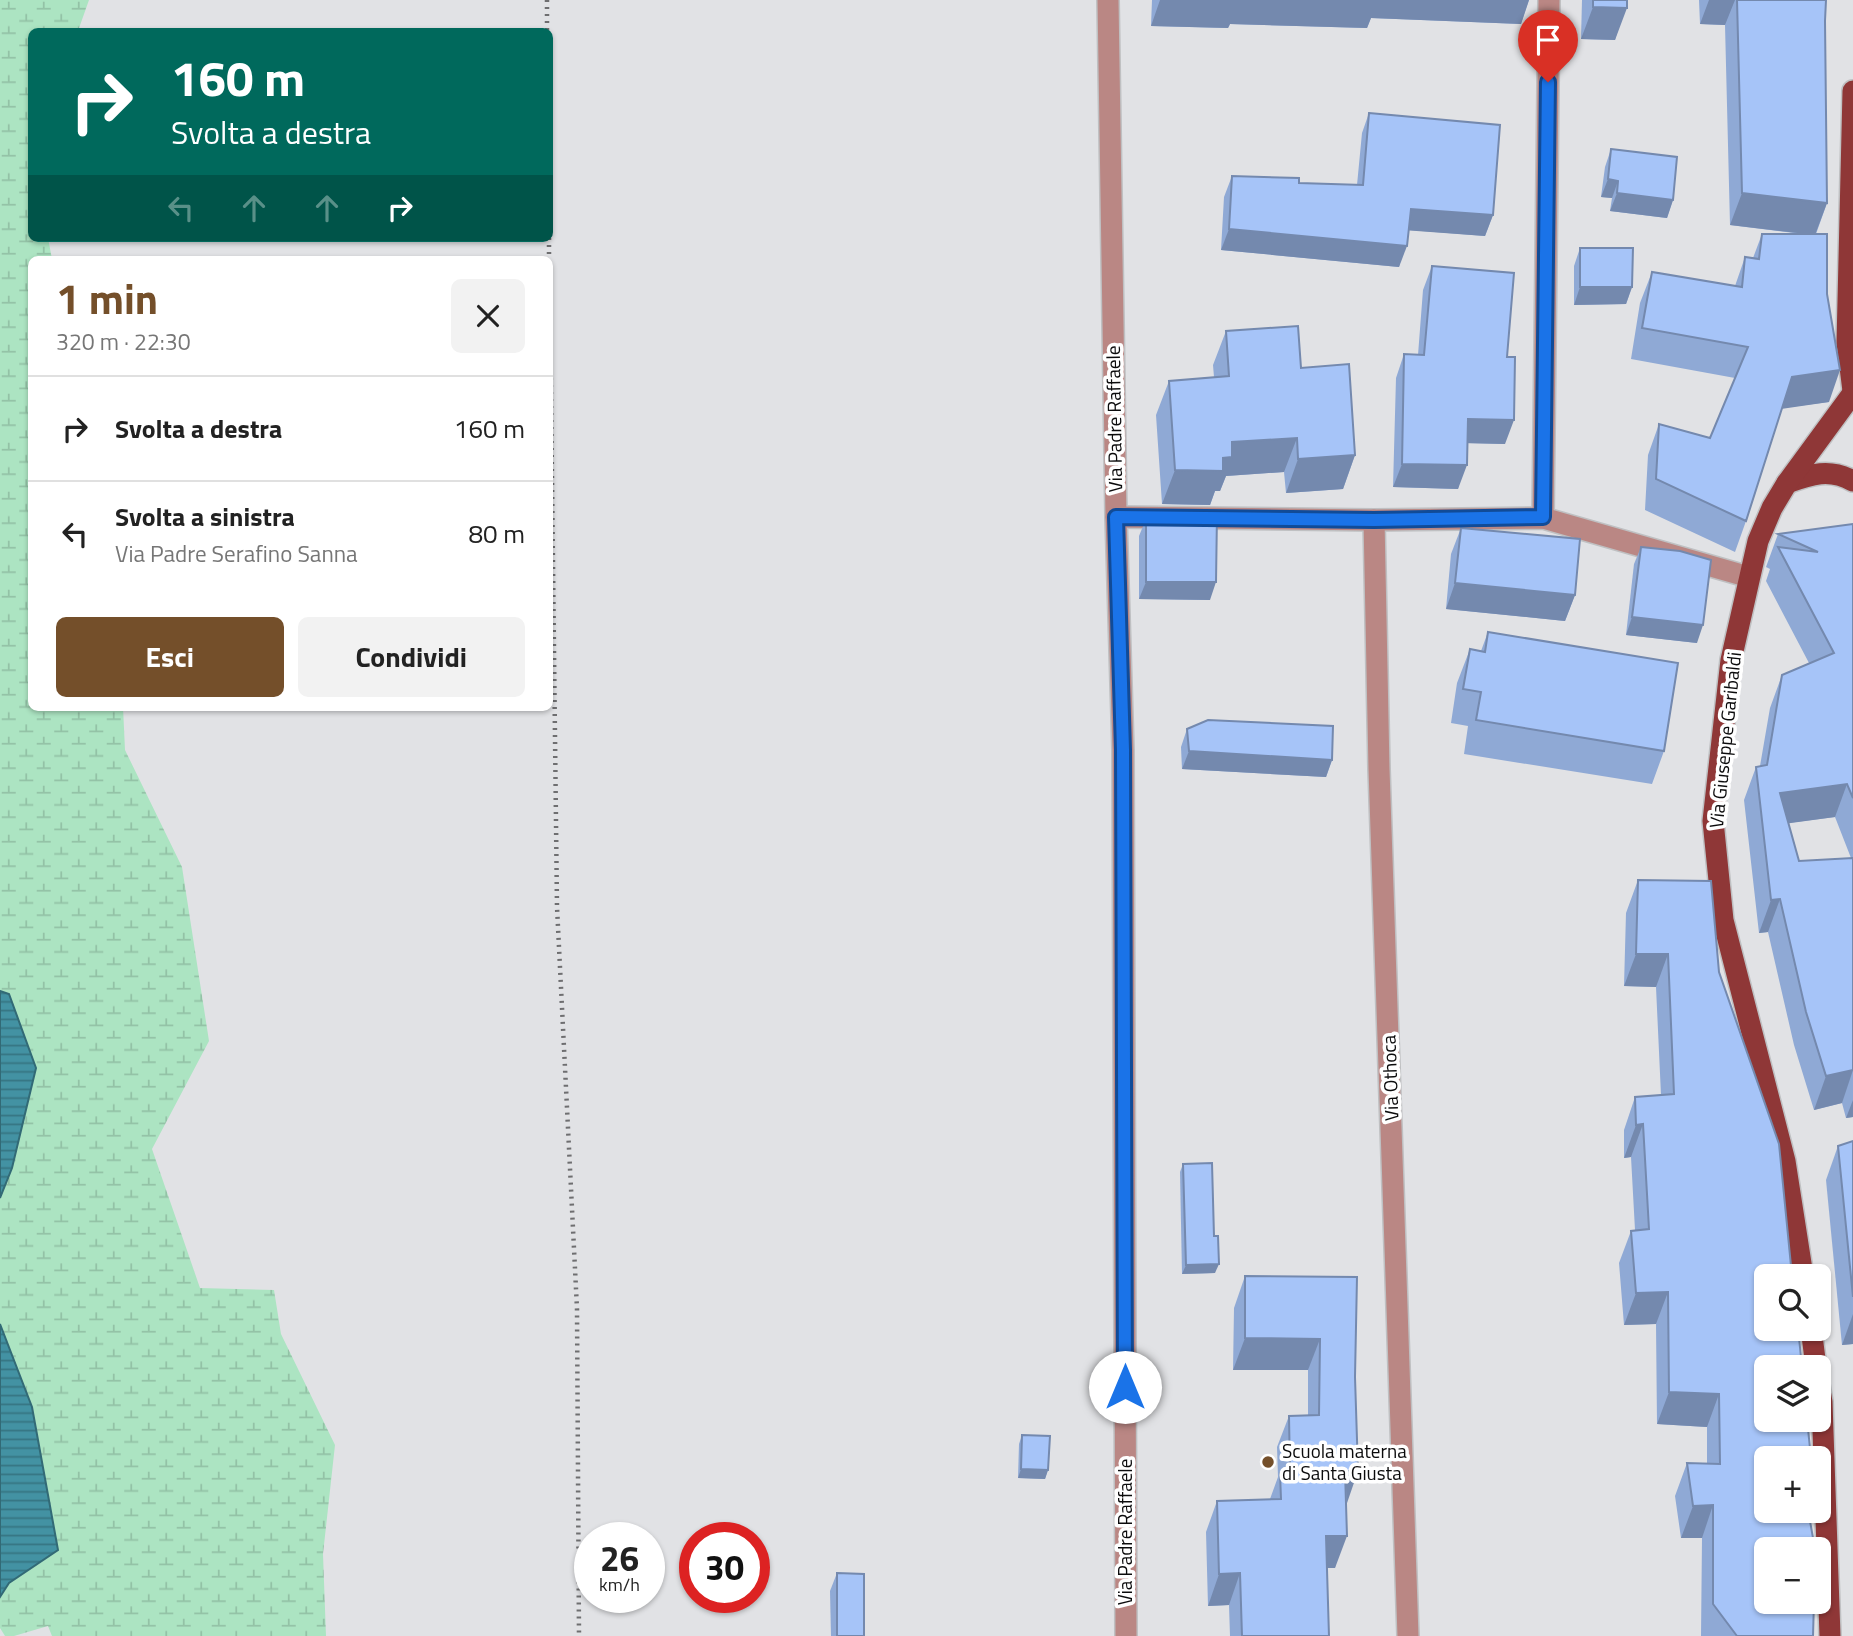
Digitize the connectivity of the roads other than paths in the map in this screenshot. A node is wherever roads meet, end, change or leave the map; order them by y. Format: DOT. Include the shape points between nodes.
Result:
graph roads {
  1 [pos="1108,0"];
  2 [pos="1549,0"];
  3 [pos="1853,91"];
  4 [pos="1853,392"];
  5 [pos="1853,481"];
  6 [pos="1787,482"];
  7 [pos="1116,517"];
  8 [pos="1543,517"];
  9 [pos="1374,520"];
  10 [pos="1749,577"];
  11 [pos="1801,1264"];
  12 [pos="1823,1432"];
  13 [pos="1126,1636"];
  14 [pos="1408,1636"];
  15 [pos="1830,1636"];
  1 -- 7 [label="street, Via Padre Raffaele"];
  2 -- 8 [label="street"];
  3 -- 4 [label="main road" via="1847,343"];
  4 -- 6 [label="main road, Via Giuseppe Garibaldi"];
  5 -- 6 [label="main road" via="1842,474 1816,473"];
  6 -- 10 [label="main road, Via Giuseppe Garibaldi" via="1758,541"];
  7 -- 9 [label="street"];
  7 -- 13 [label="street, Via Padre Raffaele" via="1123,764"];
  8 -- 9 [label="street"];
  8 -- 10 [label="street"];
  9 -- 14 [label="street, Via Othoca"];
  10 -- 11 [label="main road, Via Giuseppe Garibaldi" via="1731,660 1713,821 1723,920 1786,1161"];
  12 -- 15 [label="main road"];
}
